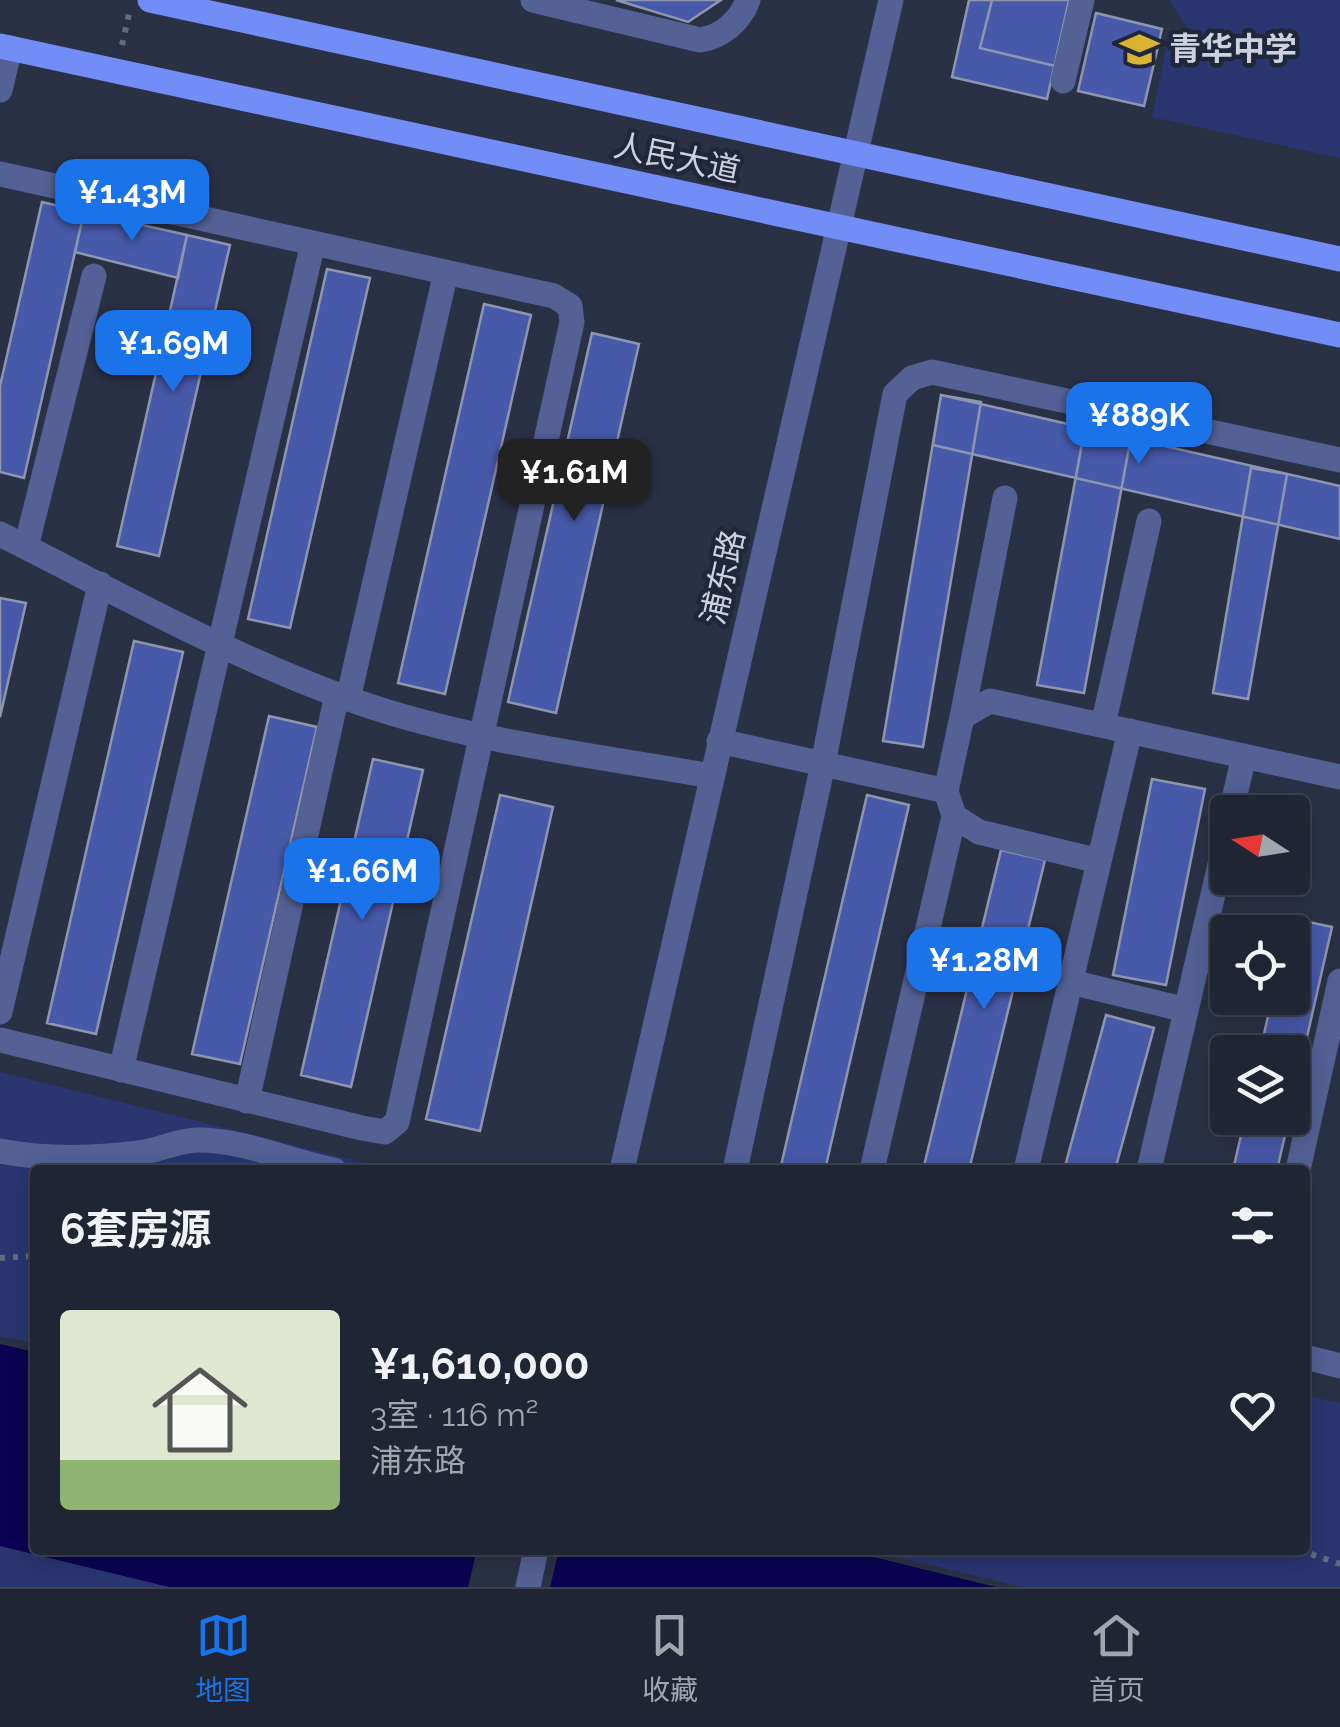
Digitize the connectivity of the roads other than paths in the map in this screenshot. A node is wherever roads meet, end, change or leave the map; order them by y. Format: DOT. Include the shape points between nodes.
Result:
graph roads {
  1 [pos="150,0"];
  2 [pos="533,0"];
  3 [pos="748,0"];
  4 [pos="891,0"];
  5 [pos="1082,0"];
  6 [pos="5,47"];
  7 [pos="1063,81"];
  8 [pos="0,90"];
  9 [pos="855,152"];
  10 [pos="0,174"];
  11 [pos="836,226"];
  12 [pos="313,243"];
  13 [pos="1340,258"];
  14 [pos="446,272"];
  15 [pos="94,276"];
  16 [pos="1340,335"];
  17 [pos="1340,460"];
  18 [pos="1005,498"];
  19 [pos="1150,520"];
  20 [pos="0,534"];
  21 [pos="26,547"];
  22 [pos="100,584"];
  23 [pos="222,644"];
  24 [pos="343,697"];
  25 [pos="962,717"];
  26 [pos="1103,725"];
  27 [pos="1130,731"];
  28 [pos="478,736"];
  29 [pos="719,741"];
  30 [pos="1244,756"];
  31 [pos="823,764"];
  32 [pos="711,776"];
  33 [pos="1340,777"];
  34 [pos="946,791"];
  35 [pos="1236,795"];
  36 [pos="954,816"];
  37 [pos="1099,861"];
  38 [pos="1213,895"];
  39 [pos="1340,980"];
  40 [pos="1071,982"];
  41 [pos="1186,1010"];
  42 [pos="0,1012"];
  43 [pos="0,1040"];
  44 [pos="121,1070"];
  45 [pos="248,1100"];
  46 [pos="0,1152"];
  47 [pos="315,1165"];
  48 [pos="623,1165"];
  49 [pos="737,1165"];
  50 [pos="873,1165"];
  51 [pos="1027,1165"];
  52 [pos="1150,1165"];
  53 [pos="1299,1165"];
  54 [pos="1310,1358"];
  55 [pos="1340,1366"];
  56 [pos="535,1555"];
  57 [pos="528,1587"];
  1 -- 9 [label="main road, 人民大道"];
  2 -- 3 [label="street" via="700,40 728,28"];
  4 -- 9 [label="street, 浦东路"];
  5 -- 7 [label="street"];
  6 -- 8 [label="street"];
  6 -- 11 [label="main road, 人民大道"];
  9 -- 11 [label="street, 浦东路"];
  9 -- 13 [label="main road, 人民大道"];
  10 -- 12 [label="street"];
  11 -- 16 [label="main road, 人民大道"];
  11 -- 29 [label="street, 浦东路"];
  12 -- 14 [label="street"];
  12 -- 23 [label="street"];
  14 -- 24 [label="street"];
  14 -- 28 [label="street" via="554,296 570,306 572,322"];
  15 -- 21 [label="street"];
  17 -- 31 [label="street" via="932,372 912,378 895,394"];
  18 -- 25 [label="street"];
  19 -- 26 [label="street"];
  20 -- 21 [label="street"];
  21 -- 22 [label="street"];
  22 -- 23 [label="street"];
  22 -- 42 [label="street"];
  23 -- 24 [label="street"];
  23 -- 44 [label="street"];
  24 -- 28 [label="street"];
  24 -- 45 [label="street"];
  25 -- 26 [label="street" via="990,701"];
  25 -- 34 [label="street"];
  26 -- 27 [label="street"];
  27 -- 30 [label="street"];
  27 -- 37 [label="street"];
  28 -- 32 [label="street"];
  28 -- 45 [label="street" via="396,1122 385,1132"];
  29 -- 31 [label="street"];
  29 -- 32 [label="street, 浦东路"];
  30 -- 33 [label="street"];
  30 -- 35 [label="street"];
  31 -- 34 [label="street"];
  31 -- 49 [label="street"];
  32 -- 48 [label="street, 浦东路"];
  34 -- 36 [label="street"];
  36 -- 37 [label="street" via="979,832"];
  36 -- 50 [label="street"];
  37 -- 40 [label="street"];
  38 -- 41 [label="street"];
  39 -- 53 [label="street"];
  40 -- 41 [label="street"];
  40 -- 51 [label="street"];
  41 -- 52 [label="street"];
  43 -- 44 [label="street"];
  44 -- 45 [label="street"];
  46 -- 47 [label="street" via="92,1158 195,1140"];
  54 -- 55 [label="street"];
  56 -- 57 [label="street"];
}
